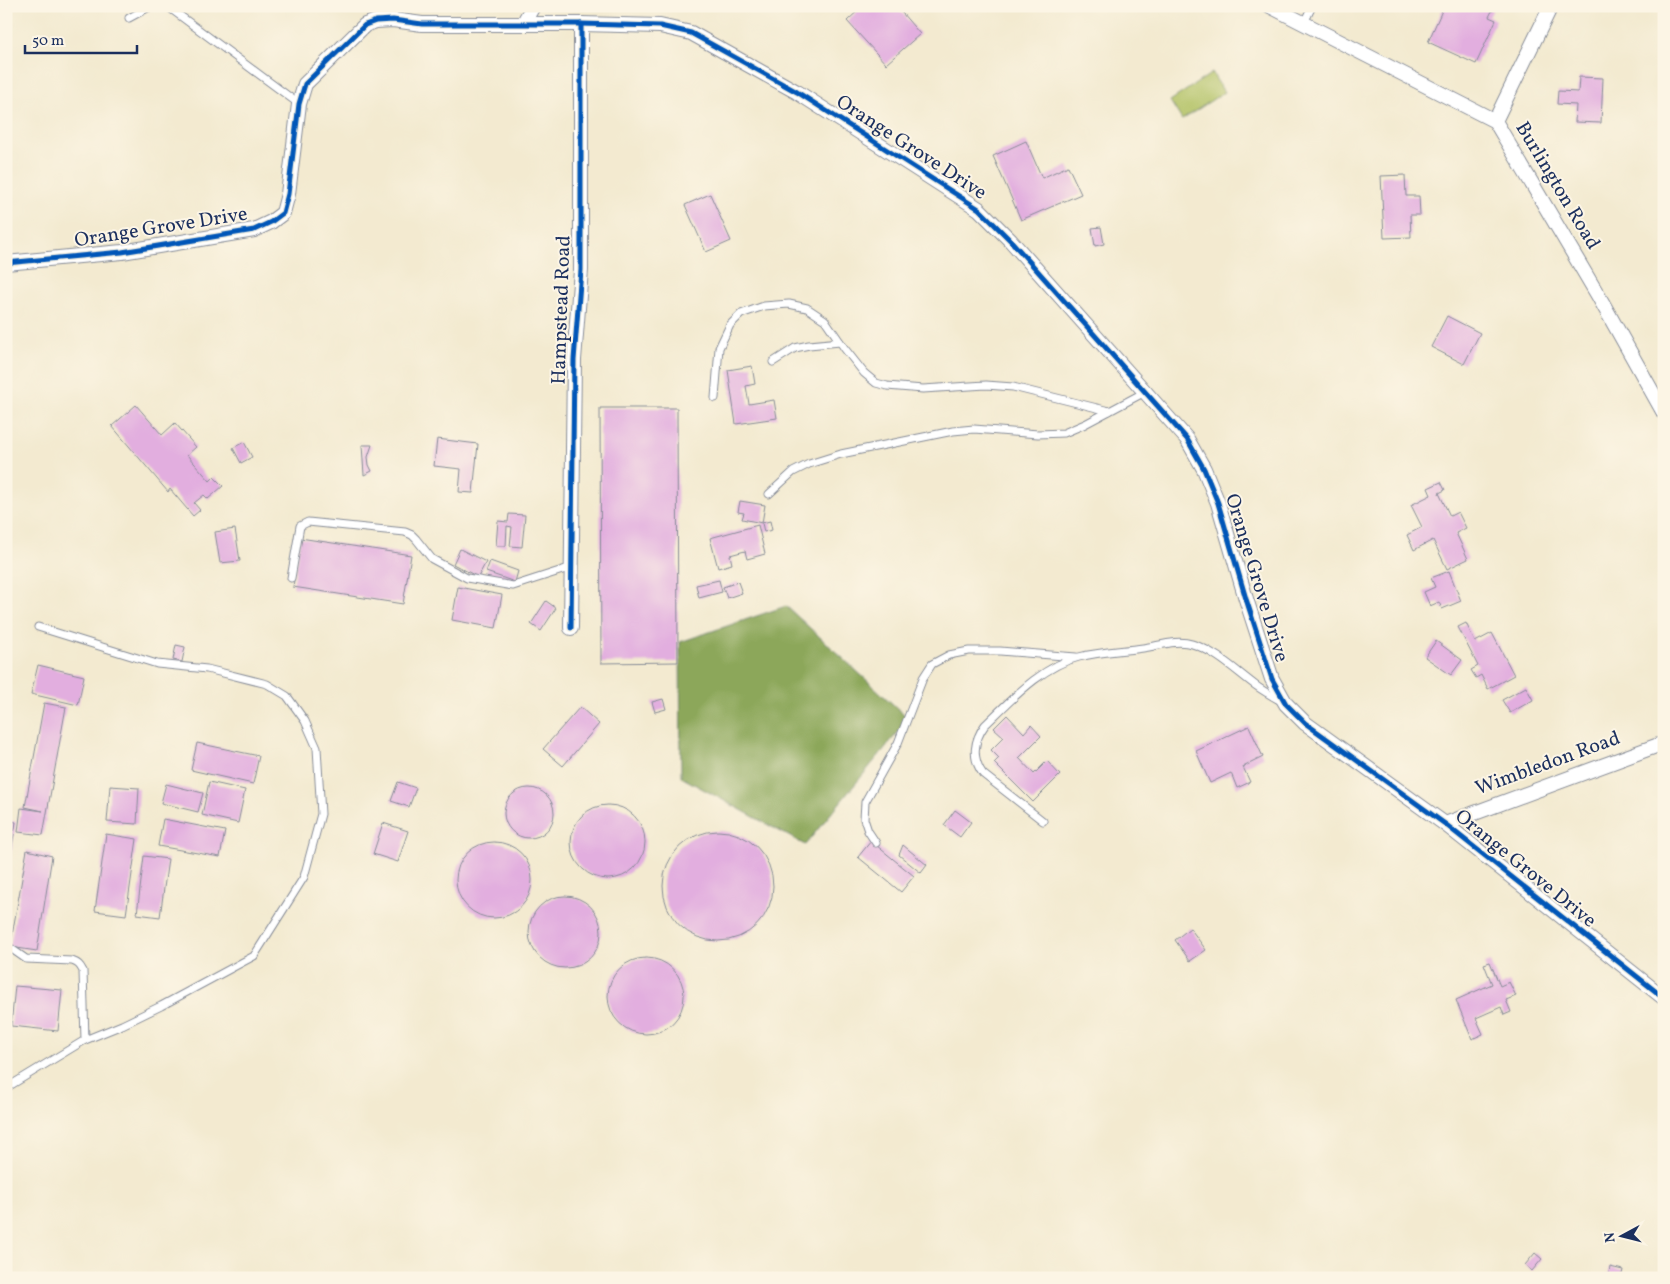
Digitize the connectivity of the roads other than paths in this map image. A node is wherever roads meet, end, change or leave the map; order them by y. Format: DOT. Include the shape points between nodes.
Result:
graph roads {
  1 [pos="151,6"];
  2 [pos="167,6"];
  3 [pos="533,6"];
  4 [pos="1270,6"];
  5 [pos="1312,6"];
  6 [pos="1551,6"];
  7 [pos="128,18"];
  8 [pos="1304,23"];
  9 [pos="523,24"];
  10 [pos="581,24"];
  11 [pos="298,104"];
  12 [pos="1495,121"];
  13 [pos="6,264"];
  14 [pos="840,342"];
  15 [pos="773,362"];
  16 [pos="1144,392"];
  17 [pos="715,398"];
  18 [pos="1110,411"];
  19 [pos="1664,413"];
  20 [pos="769,494"];
  21 [pos="572,567"];
  22 [pos="291,578"];
  23 [pos="38,627"];
  24 [pos="571,628"];
  25 [pos="1079,657"];
  26 [pos="1286,704"];
  27 [pos="1664,743"];
  28 [pos="1043,821"];
  29 [pos="1445,824"];
  30 [pos="876,843"];
  31 [pos="6,946"];
  32 [pos="1664,998"];
  33 [pos="85,1040"];
  34 [pos="6,1088"];
  1 -- 7 [label="lane"];
  2 -- 11 [label="lane"];
  3 -- 9 [label="street"];
  4 -- 8 [label="street, Burlington Road"];
  5 -- 8 [label="lane"];
  6 -- 12 [label="street"];
  8 -- 12 [label="street, Burlington Road"];
  9 -- 10 [label="street, Orange Grove Drive"];
  9 -- 11 [label="street, Orange Grove Drive" via="376,21 365,25 312,77"];
  10 -- 16 [label="street, Orange Grove Drive" via="660,26 691,33 797,92 952,190 979,209 1011,241"];
  10 -- 21 [label="street, Hampstead Road" via="581,270 574,360"];
  11 -- 13 [label="street, Orange Grove Drive" via="288,194 282,213 271,222 254,230 122,252"];
  12 -- 19 [label="street, Burlington Road"];
  14 -- 15 [label="lane" via="795,348"];
  14 -- 17 [label="lane" via="825,320 807,308 789,304 764,306 741,314 730,324 719,348"];
  14 -- 18 [label="lane" via="864,373 876,383 887,386 923,389 1013,387"];
  16 -- 18 [label="lane"];
  16 -- 26 [label="street, Orange Grove Drive" via="1187,439 1204,469 1218,503 1272,679"];
  18 -- 20 [label="lane" via="1064,433 974,429 841,454 793,472"];
  21 -- 22 [label="lane" via="513,586 467,578 432,559 416,538 405,532 308,522 300,526"];
  21 -- 24 [label="street, Hampstead Road"];
  23 -- 33 [label="lane" via="157,664 207,669 267,684 287,696 305,721 317,748 321,814 304,877 254,956 161,1006"];
  25 -- 26 [label="lane" via="1170,643 1191,644 1232,666 1257,687"];
  25 -- 28 [label="lane" via="1040,676 985,725 975,746 977,767 983,774"];
  25 -- 30 [label="lane" via="969,651 949,655 932,664 923,678 898,743 865,802 864,819"];
  26 -- 29 [label="street, Orange Grove Drive" via="1305,723"];
  27 -- 29 [label="street, Wimbledon Road"];
  29 -- 32 [label="street, Orange Grove Drive"];
  31 -- 33 [label="lane" via="26,958 78,963 83,971"];
  33 -- 34 [label="lane"];
}
